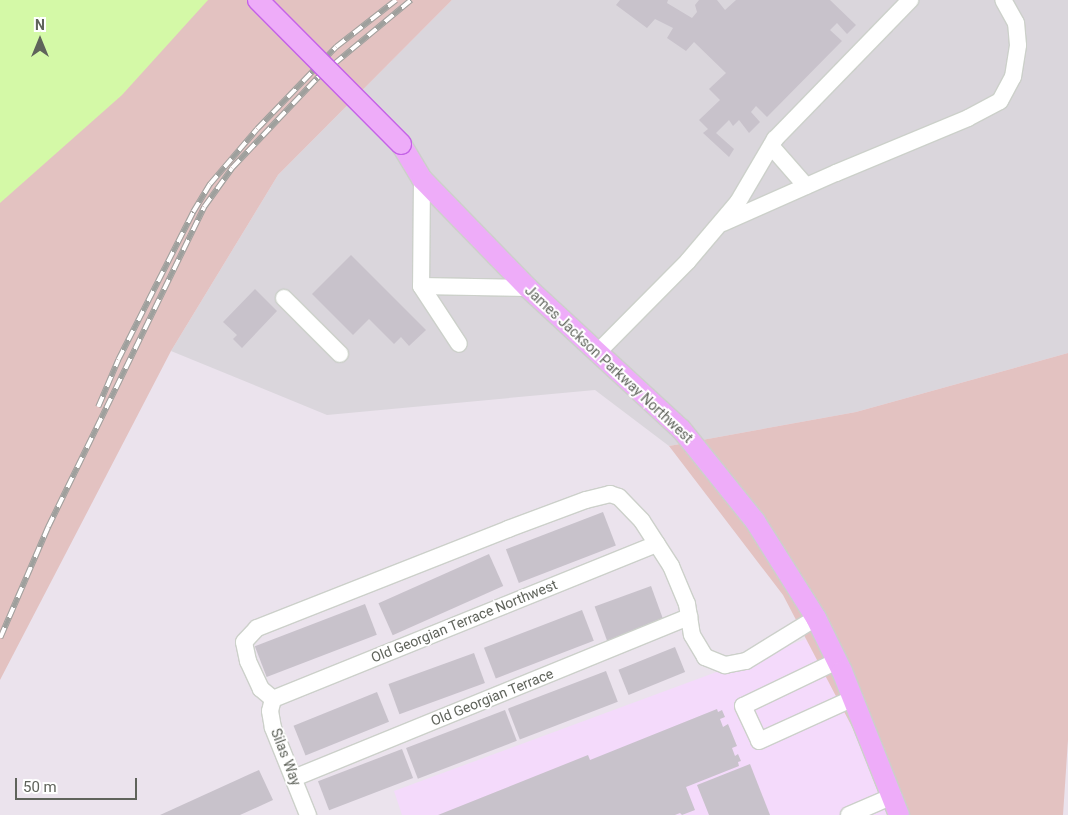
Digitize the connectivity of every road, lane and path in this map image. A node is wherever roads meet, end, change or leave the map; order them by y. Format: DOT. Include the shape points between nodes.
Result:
graph roads {
  1 [pos="258,0"];
  2 [pos="910,0"];
  3 [pos="1003,0"];
  4 [pos="771,146"];
  5 [pos="422,178"];
  6 [pos="806,186"];
  7 [pos="718,225"];
  8 [pos="421,286"];
  9 [pos="528,288"];
  10 [pos="284,298"];
  11 [pos="459,344"];
  12 [pos="598,352"];
  13 [pos="340,354"];
  14 [pos="657,544"];
  15 [pos="689,617"];
  16 [pos="816,618"];
  17 [pos="837,661"];
  18 [pos="273,698"];
  19 [pos="854,698"];
  20 [pos="294,778"];
  21 [pos="892,796"];
  22 [pos="303,813"];
  23 [pos="849,815"];
  24 [pos="899,815"];
  1 -- 5 [label="main road, James Jackson Parkway Northwest, bridge" via="401,144"];
  2 -- 4 [label="street"];
  3 -- 6 [label="street" via="1016,23 1018,46 1013,76 1000,101 968,118"];
  4 -- 6 [label="street"];
  4 -- 7 [label="street" via="738,202"];
  5 -- 8 [label="street"];
  5 -- 9 [label="main road, James Jackson Parkway Northwest"];
  6 -- 7 [label="street"];
  7 -- 12 [label="street" via="688,261"];
  8 -- 9 [label="street"];
  8 -- 11 [label="street"];
  9 -- 12 [label="main road, James Jackson Parkway Northwest"];
  10 -- 13 [label="street"];
  12 -- 16 [label="main road, James Jackson Parkway Northwest" via="681,429 718,473 755,521"];
  14 -- 15 [label="street" via="671,566"];
  14 -- 18 [label="street, Old Georgian Terrace Northwest"];
  14 -- 18 [label="street" via="642,521 619,497 610,494 508,529 267,623 247,637 245,648 254,677 261,689"];
  15 -- 16 [label="street" via="692,635 705,657 726,665 746,661"];
  15 -- 20 [label="street, Old Georgian Terrace"];
  16 -- 17 [label="main road, James Jackson Parkway Northwest"];
  17 -- 19 [label="main road, James Jackson Parkway Northwest"];
  17 -- 19 [label="street" via="743,706 759,741"];
  18 -- 20 [label="street, Silas Way" via="270,712 273,728"];
  19 -- 21 [label="main road, James Jackson Parkway Northwest"];
  20 -- 22 [label="street, Silas Way"];
  21 -- 23 [label="street"];
  21 -- 24 [label="main road, James Jackson Parkway Northwest"];
}
